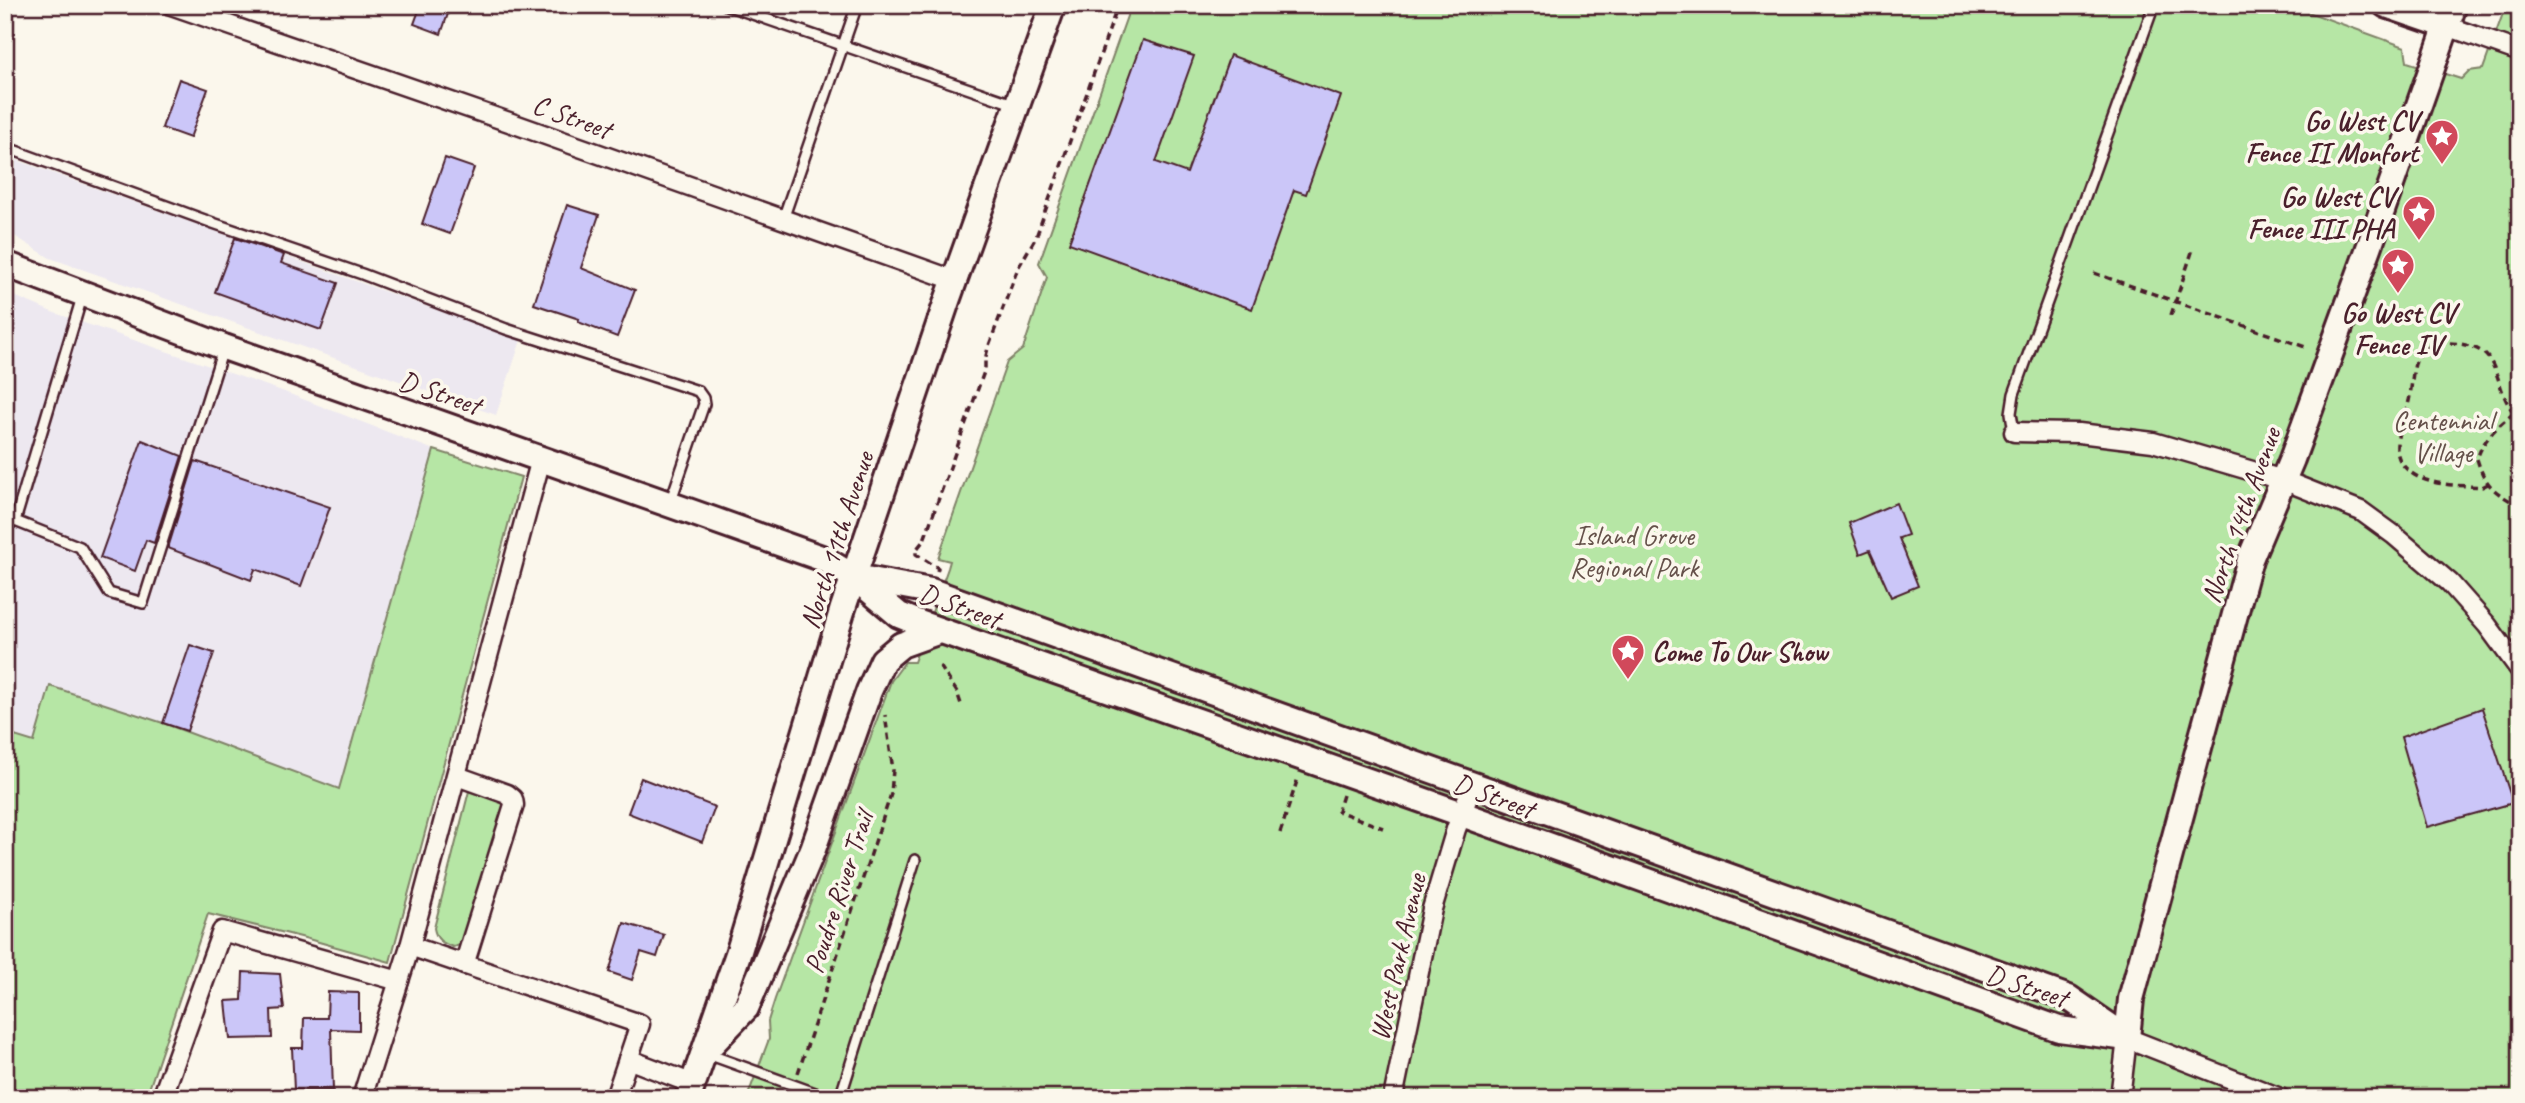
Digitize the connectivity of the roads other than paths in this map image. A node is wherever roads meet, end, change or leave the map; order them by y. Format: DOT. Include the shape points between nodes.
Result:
graph roads {
  1 [pos="171,5"];
  2 [pos="726,5"];
  3 [pos="857,5"];
  4 [pos="1053,5"];
  5 [pos="2154,5"];
  6 [pos="2386,5"];
  7 [pos="2450,16"];
  8 [pos="843,45"];
  9 [pos="2520,52"];
  10 [pos="1018,105"];
  11 [pos="5,147"];
  12 [pos="783,219"];
  13 [pos="5,264"];
  14 [pos="954,281"];
  15 [pos="83,295"];
  16 [pos="224,347"];
  17 [pos="2014,432"];
  18 [pos="541,459"];
  19 [pos="2283,480"];
  20 [pos="669,504"];
  21 [pos="854,577"];
  22 [pos="940,631"];
  23 [pos="2520,670"];
  24 [pos="457,776"];
  25 [pos="1472,786"];
  26 [pos="1459,822"];
  27 [pos="915,860"];
  28 [pos="410,946"];
  29 [pos="464,965"];
  30 [pos="399,981"];
  31 [pos="2127,1038"];
  32 [pos="704,1053"];
  33 [pos="628,1059"];
  34 [pos="691,1091"];
  35 [pos="162,1098"];
  36 [pos="362,1098"];
  37 [pos="615,1098"];
  38 [pos="829,1098"];
  39 [pos="840,1098"];
  40 [pos="1393,1098"];
  41 [pos="2120,1098"];
  42 [pos="2280,1098"];
  1 -- 12 [label="street, C Street"];
  2 -- 8 [label="lane"];
  3 -- 8 [label="lane"];
  4 -- 10 [label="street, North 11th Avenue"];
  5 -- 17 [label="lane" via="2014,394"];
  6 -- 7 [label="street"];
  7 -- 9 [label="street"];
  7 -- 19 [label="street, North 14th Avenue" via="2364,243"];
  8 -- 10 [label="lane"];
  8 -- 12 [label="lane"];
  10 -- 14 [label="street, North 11th Avenue"];
  11 -- 20 [label="lane" via="506,329 698,391 704,404"];
  12 -- 14 [label="street, C Street"];
  13 -- 15 [label="street, D Street"];
  14 -- 21 [label="street, North 11th Avenue"];
  15 -- 16 [label="street, D Street"];
  15 -- 16 [label="lane" via="15,521 80,547 109,593 143,603"];
  16 -- 18 [label="street, D Street"];
  17 -- 19 [label="street" via="2079,433 2153,442"];
  18 -- 20 [label="street, D Street"];
  18 -- 24 [label="street"];
  19 -- 23 [label="street" via="2361,511 2394,535 2450,583"];
  19 -- 31 [label="street, North 14th Avenue" via="2250,559 2131,999"];
  20 -- 21 [label="street, D Street" via="824,559"];
  21 -- 22 [label="street, D Street" via="899,615"];
  21 -- 25 [label="street, D Street" via="931,592"];
  21 -- 32 [label="street, North 11th Avenue"];
  22 -- 26 [label="street, D Street"];
  22 -- 32 [label="street" via="901,645 883,660 813,849 746,1008"];
  24 -- 28 [label="street"];
  24 -- 29 [label="street" via="507,794 514,805"];
  25 -- 26 [label="street, West Park Avenue"];
  25 -- 31 [label="street, D Street" via="2069,998"];
  26 -- 31 [label="street, D Street" via="2059,1029"];
  26 -- 40 [label="street, West Park Avenue" via="1432,909"];
  27 -- 39 [label="lane"];
  28 -- 29 [label="street"];
  28 -- 30 [label="street"];
  29 -- 33 [label="street" via="640,1024"];
  30 -- 35 [label="street" via="222,931"];
  30 -- 36 [label="street"];
  31 -- 41 [label="street, North 14th Avenue"];
  31 -- 42 [label="street, D Street"];
  32 -- 34 [label="street, North 11th Avenue"];
  32 -- 38 [label="lane"];
  33 -- 34 [label="street"];
  33 -- 37 [label="street"];
}
